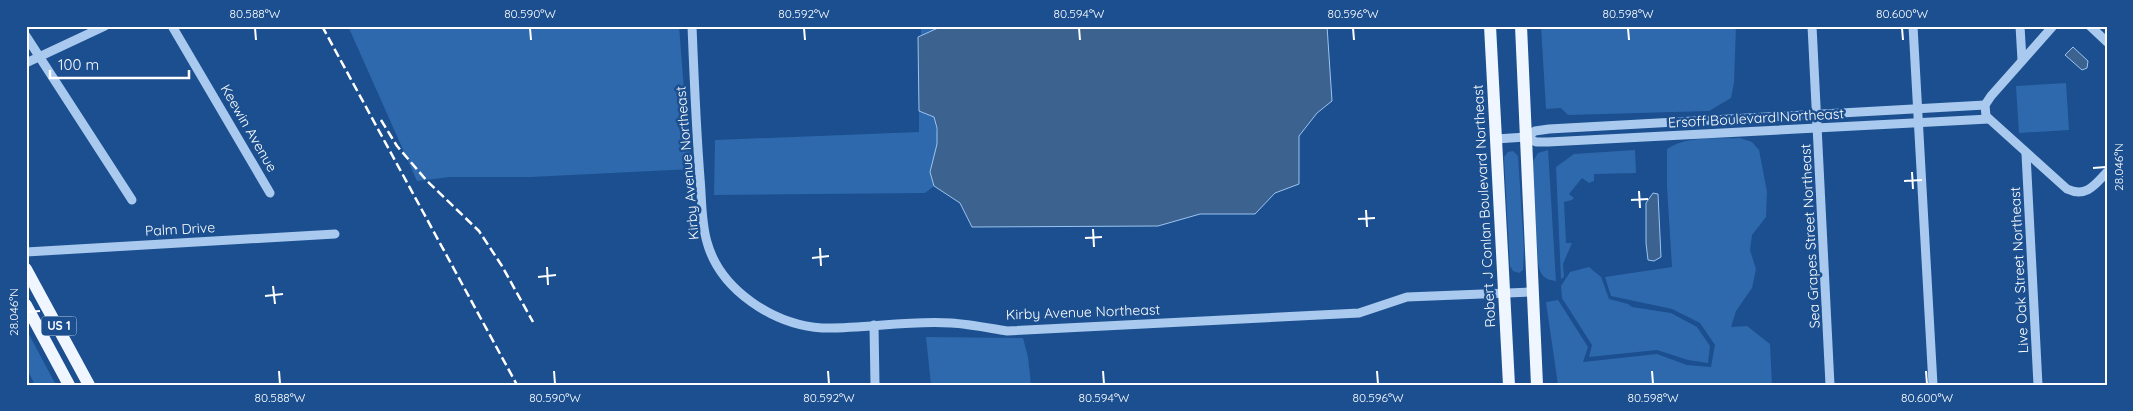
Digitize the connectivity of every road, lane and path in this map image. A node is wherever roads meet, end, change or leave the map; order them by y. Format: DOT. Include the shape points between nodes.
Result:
graph roads {
  1 [pos="105,26"];
  2 [pos="172,26"];
  3 [pos="692,26"];
  4 [pos="1490,26"];
  5 [pos="1520,26"];
  6 [pos="1812,26"];
  7 [pos="1913,26"];
  8 [pos="2020,26"];
  9 [pos="2053,26"];
  10 [pos="2090,26"];
  11 [pos="26,36"];
  12 [pos="2107,42"];
  13 [pos="41,56"];
  14 [pos="2022,60"];
  15 [pos="26,63"];
  16 [pos="1985,105"];
  17 [pos="1917,108"];
  18 [pos="1818,114"];
  19 [pos="1989,119"];
  20 [pos="1918,122"];
  21 [pos="1818,128"];
  22 [pos="1526,137"];
  23 [pos="1496,139"];
  24 [pos="2026,154"];
  25 [pos="2107,172"];
  26 [pos="270,193"];
  27 [pos="132,200"];
  28 [pos="335,234"];
  29 [pos="26,252"];
  30 [pos="26,269"];
  31 [pos="1531,292"];
  32 [pos="1504,294"];
  33 [pos="26,305"];
  34 [pos="874,325"];
  35 [pos="69,385"];
  36 [pos="89,385"];
  37 [pos="875,385"];
  38 [pos="1509,385"];
  39 [pos="1537,385"];
  40 [pos="1830,385"];
  41 [pos="1933,385"];
  42 [pos="2038,385"];
  1 -- 13 [label="street"];
  2 -- 26 [label="street, Keewin Avenue"];
  3 -- 34 [label="street, Kirby Avenue Northeast" via="704,227 707,244 719,268 745,298 780,319 822,328"];
  4 -- 23 [label="main road, Robert J Conlan Boulevard Northeast"];
  5 -- 22 [label="main road"];
  6 -- 18 [label="street, Sea Grapes Street Northeast"];
  7 -- 17 [label="street"];
  8 -- 14 [label="street"];
  9 -- 14 [label="street"];
  10 -- 12 [label="street"];
  11 -- 13 [label="street"];
  13 -- 15 [label="street"];
  13 -- 27 [label="street"];
  14 -- 16 [label="street"];
  16 -- 17 [label="street, Ersoff Boulevard Northeast"];
  16 -- 19 [label="street"];
  17 -- 18 [label="street, Ersoff Boulevard Northeast"];
  17 -- 20 [label="street"];
  18 -- 21 [label="street, Sea Grapes Street Northeast"];
  18 -- 22 [label="street, Ersoff Boulevard Northeast" via="1549,129 1535,131"];
  19 -- 20 [label="street, Ersoff Boulevard Northeast"];
  19 -- 24 [label="street"];
  20 -- 21 [label="street, Ersoff Boulevard Northeast"];
  20 -- 41 [label="street"];
  21 -- 22 [label="street, Ersoff Boulevard Northeast" via="1548,142 1536,142"];
  21 -- 40 [label="street, Sea Grapes Street Northeast"];
  22 -- 23 [label="street, Ersoff Boulevard Northeast"];
  22 -- 31 [label="main road"];
  23 -- 32 [label="main road, Robert J Conlan Boulevard Northeast"];
  24 -- 25 [label="street" via="2073,192 2086,192"];
  24 -- 42 [label="street, Live Oak Street Northeast"];
  28 -- 29 [label="street, Palm Drive"];
  30 -- 36 [label="main road, US 1"];
  31 -- 32 [label="street, Kirby Avenue Northeast"];
  31 -- 39 [label="main road"];
  32 -- 34 [label="street, Kirby Avenue Northeast" via="1407,297 1359,313 1007,331 950,322"];
  32 -- 38 [label="main road, Robert J Conlan Boulevard Northeast"];
  33 -- 35 [label="main road, US 1"];
  34 -- 37 [label="street"];
}
